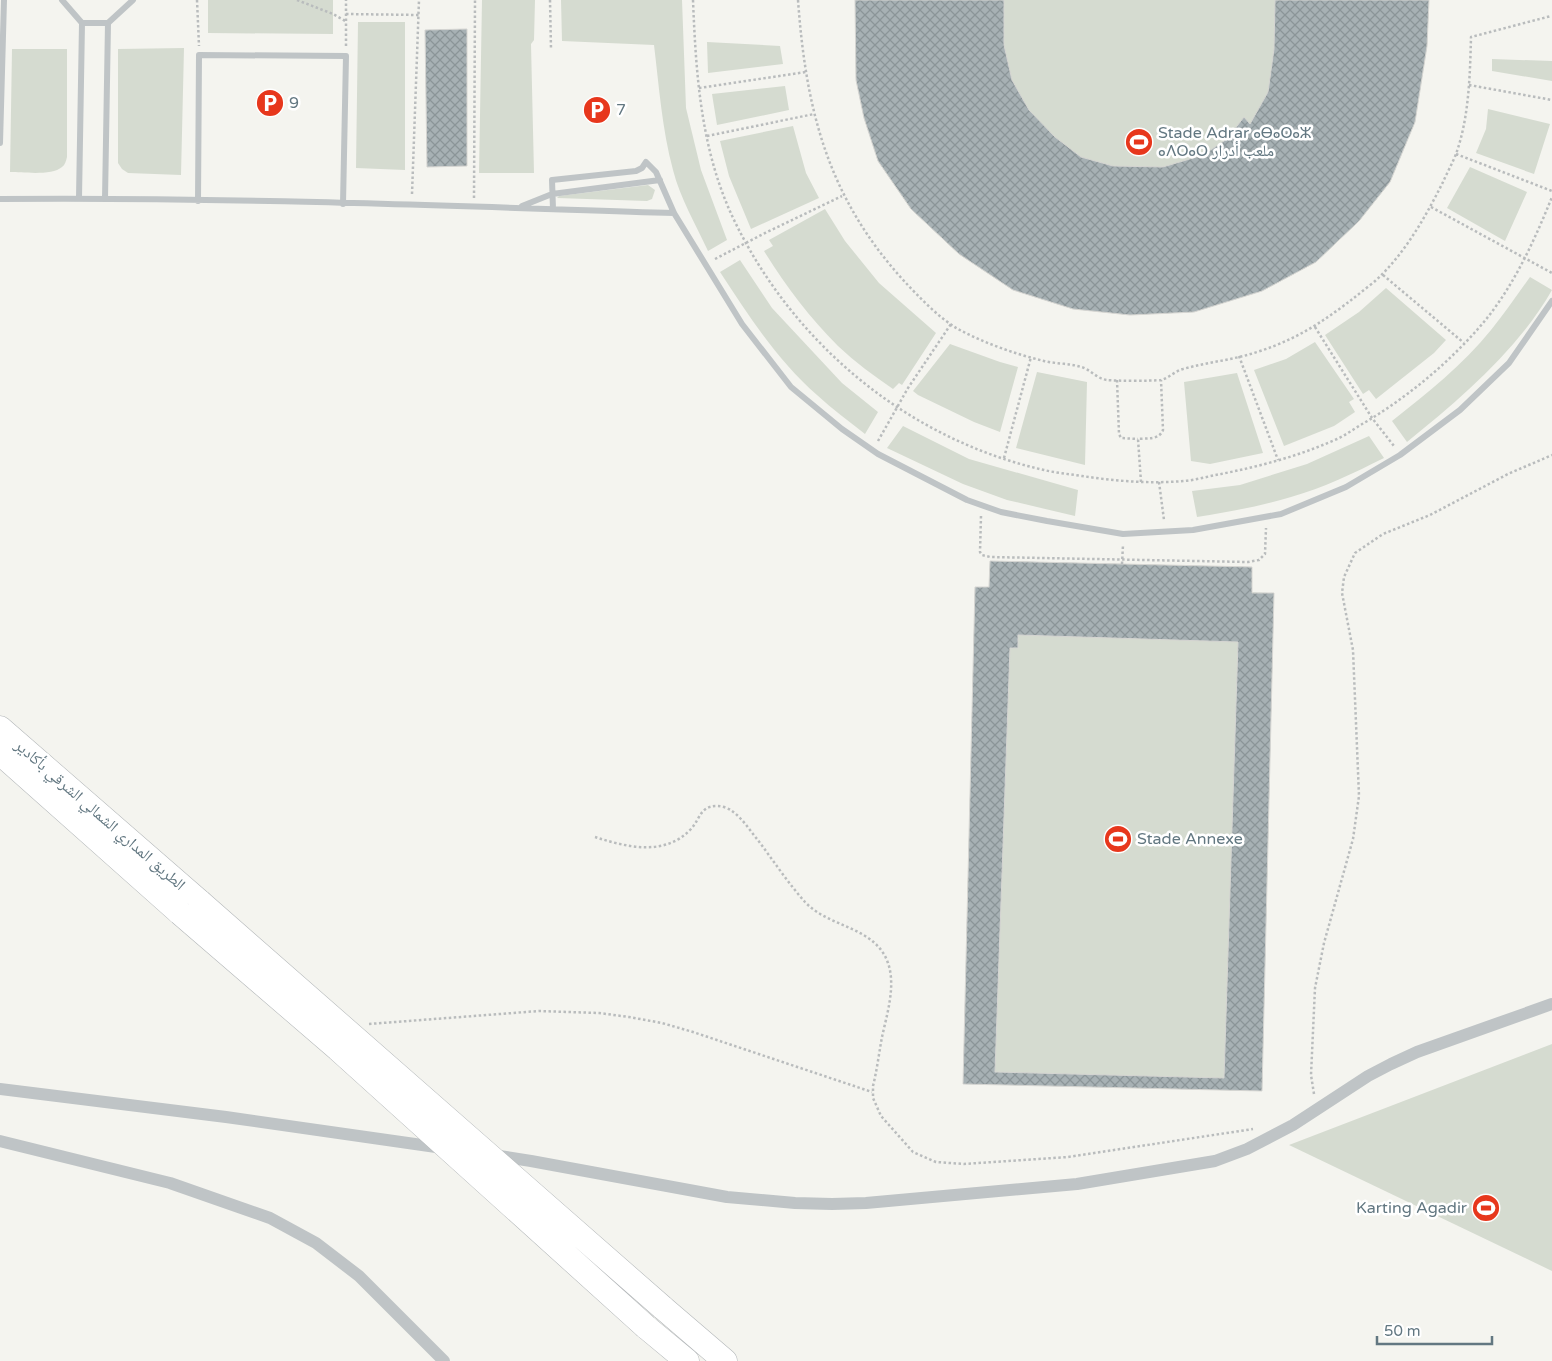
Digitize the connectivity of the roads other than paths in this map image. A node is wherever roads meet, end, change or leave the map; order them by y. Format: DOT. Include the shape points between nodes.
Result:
graph roads {
  1 [pos="62,0"];
  2 [pos="133,0"];
  3 [pos="4,3"];
  4 [pos="82,23"];
  5 [pos="108,23"];
  6 [pos="0,143"];
  7 [pos="660,180"];
  8 [pos="552,194"];
  9 [pos="79,198"];
  10 [pos="0,199"];
  11 [pos="105,199"];
  12 [pos="198,201"];
  13 [pos="342,204"];
  14 [pos="519,207"];
  15 [pos="553,209"];
  16 [pos="674,213"];
  17 [pos="1552,301"];
  18 [pos="0,728"];
  19 [pos="0,754"];
  20 [pos="190,908"];
  21 [pos="1552,1004"];
  22 [pos="0,1089"];
  23 [pos="0,1141"];
  24 [pos="444,1361"];
  25 [pos="687,1361"];
  26 [pos="725,1361"];
  1 -- 4 [label="lane"];
  2 -- 5 [label="lane"];
  3 -- 6 [label="lane"];
  4 -- 5 [label="lane"];
  4 -- 9 [label="lane"];
  5 -- 11 [label="lane"];
  7 -- 8 [label="lane"];
  7 -- 8 [label="lane" via="646,162 636,171 552,180"];
  7 -- 16 [label="lane"];
  8 -- 14 [label="lane"];
  8 -- 15 [label="lane"];
  9 -- 10 [label="lane"];
  9 -- 11 [label="lane"];
  11 -- 12 [label="lane"];
  12 -- 13 [label="lane"];
  12 -- 13 [label="lane" via="199,55 346,56"];
  13 -- 14 [label="lane"];
  14 -- 15 [label="lane"];
  15 -- 16 [label="lane"];
  16 -- 17 [label="lane" via="742,324 792,387 842,430 872,450 967,500 1001,512 1123,534 1193,530 1281,514 1346,487 1400,455 1460,410 1508,363"];
  18 -- 20 [label="highway, الطريق المداري الشمالي الشرقي بأكادير"];
  19 -- 20 [label="highway, الطريق المداري الشمالي الشرقي بأكادير"];
  20 -- 25 [label="highway, bridge" via="338,1049"];
  20 -- 26 [label="highway, bridge"];
  21 -- 22 [label="street" via="1417,1052 1368,1076 1269,1138 1215,1161 1078,1184 832,1204 727,1197 531,1161 226,1117"];
  23 -- 24 [label="street" via="170,1184 270,1218 316,1243 359,1276"];
}
